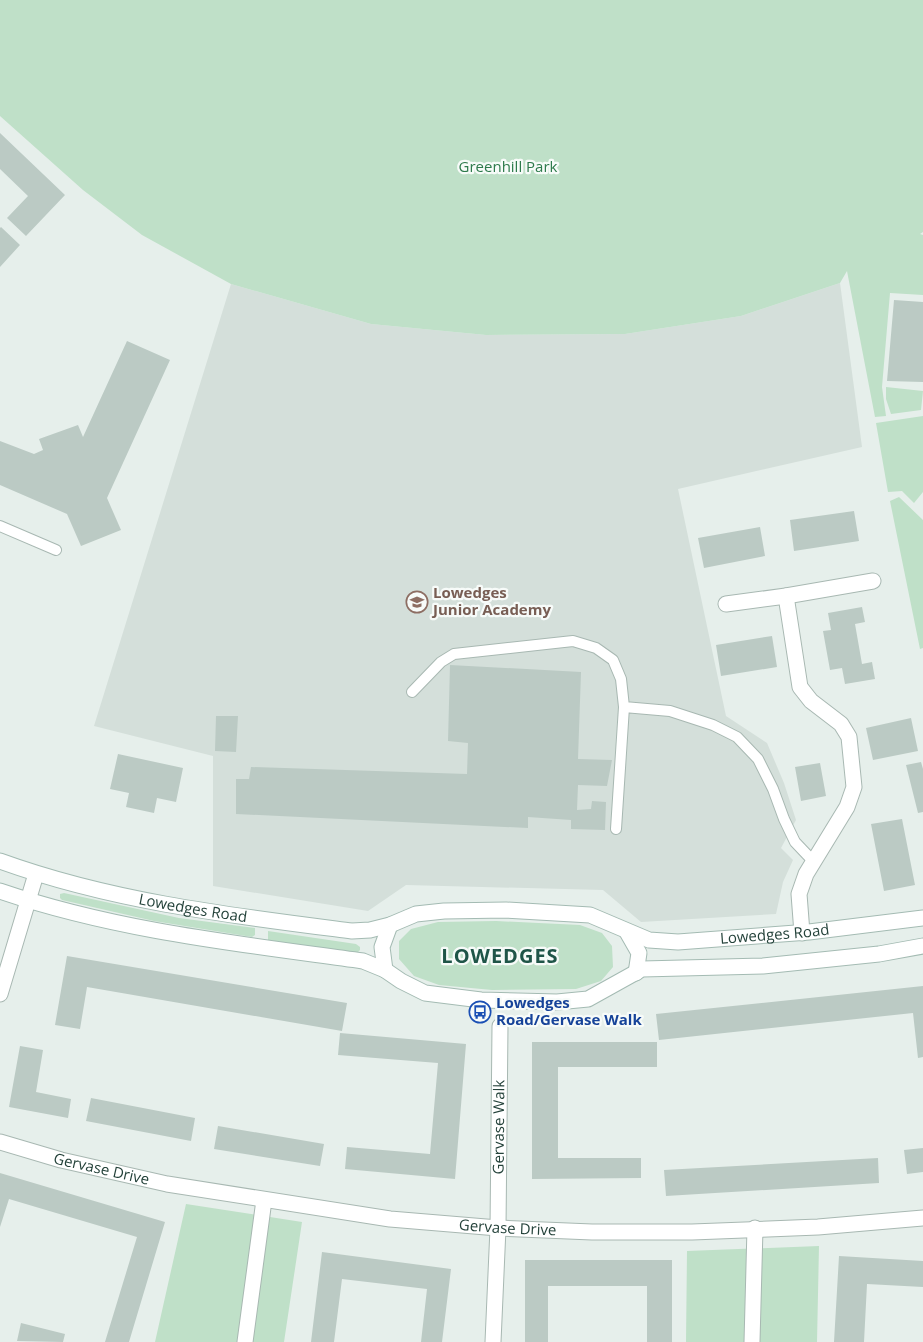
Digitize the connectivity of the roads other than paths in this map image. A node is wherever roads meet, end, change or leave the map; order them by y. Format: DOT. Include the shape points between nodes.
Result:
graph roads {
  1 [pos="0,526"];
  2 [pos="56,550"];
  3 [pos="873,582"];
  4 [pos="786,596"];
  5 [pos="726,604"];
  6 [pos="412,692"];
  7 [pos="624,707"];
  8 [pos="616,829"];
  9 [pos="0,861"];
  10 [pos="814,861"];
  11 [pos="36,874"];
  12 [pos="0,891"];
  13 [pos="28,901"];
  14 [pos="923,918"];
  15 [pos="390,925"];
  16 [pos="627,932"];
  17 [pos="802,933"];
  18 [pos="923,946"];
  19 [pos="385,970"];
  20 [pos="636,973"];
  21 [pos="0,994"];
  22 [pos="500,1026"];
  23 [pos="0,1142"];
  24 [pos="264,1200"];
  25 [pos="923,1218"];
  26 [pos="498,1228"];
  27 [pos="755,1228"];
  28 [pos="245,1342"];
  29 [pos="493,1342"];
  30 [pos="752,1342"];
  1 -- 2 [label="lane"];
  3 -- 4 [label="street"];
  4 -- 5 [label="street"];
  4 -- 10 [label="street" via="800,687 811,701 841,724 849,737 854,787 847,806"];
  6 -- 7 [label="lane" via="441,662 454,654 573,641 596,648 612,660 621,679"];
  7 -- 8 [label="lane"];
  7 -- 10 [label="lane" via="670,711 713,725 737,737 758,759 795,842"];
  9 -- 11 [label="street, Lowedges Road"];
  10 -- 17 [label="street" via="799,894"];
  11 -- 13 [label="street"];
  11 -- 15 [label="street, Lowedges Road" via="217,914 352,931"];
  12 -- 13 [label="street, Lowedges Road"];
  13 -- 19 [label="street, Lowedges Road" via="133,927 363,961"];
  13 -- 21 [label="street"];
  14 -- 17 [label="street, Lowedges Road"];
  15 -- 16 [label="street, Lowedges Road" via="416,914 506,910 590,915"];
  15 -- 19 [label="street" via="382,947"];
  16 -- 17 [label="street, Lowedges Road" via="649,940 678,942"];
  16 -- 20 [label="street" via="639,952"];
  18 -- 20 [label="street, Lowedges Road" via="763,966 642,969"];
  19 -- 20 [label="street, Lowedges Road" via="426,993 482,1000 557,1002 588,999"];
  22 -- 26 [label="street, Gervase Walk"];
  23 -- 24 [label="street, Gervase Drive" via="61,1160 167,1184"];
  24 -- 26 [label="street, Gervase Drive" via="390,1219"];
  24 -- 28 [label="street"];
  25 -- 27 [label="street, Gervase Drive" via="818,1227"];
  26 -- 27 [label="street, Gervase Drive" via="692,1232"];
  26 -- 29 [label="street, Gervase Walk"];
  27 -- 30 [label="street"];
}
